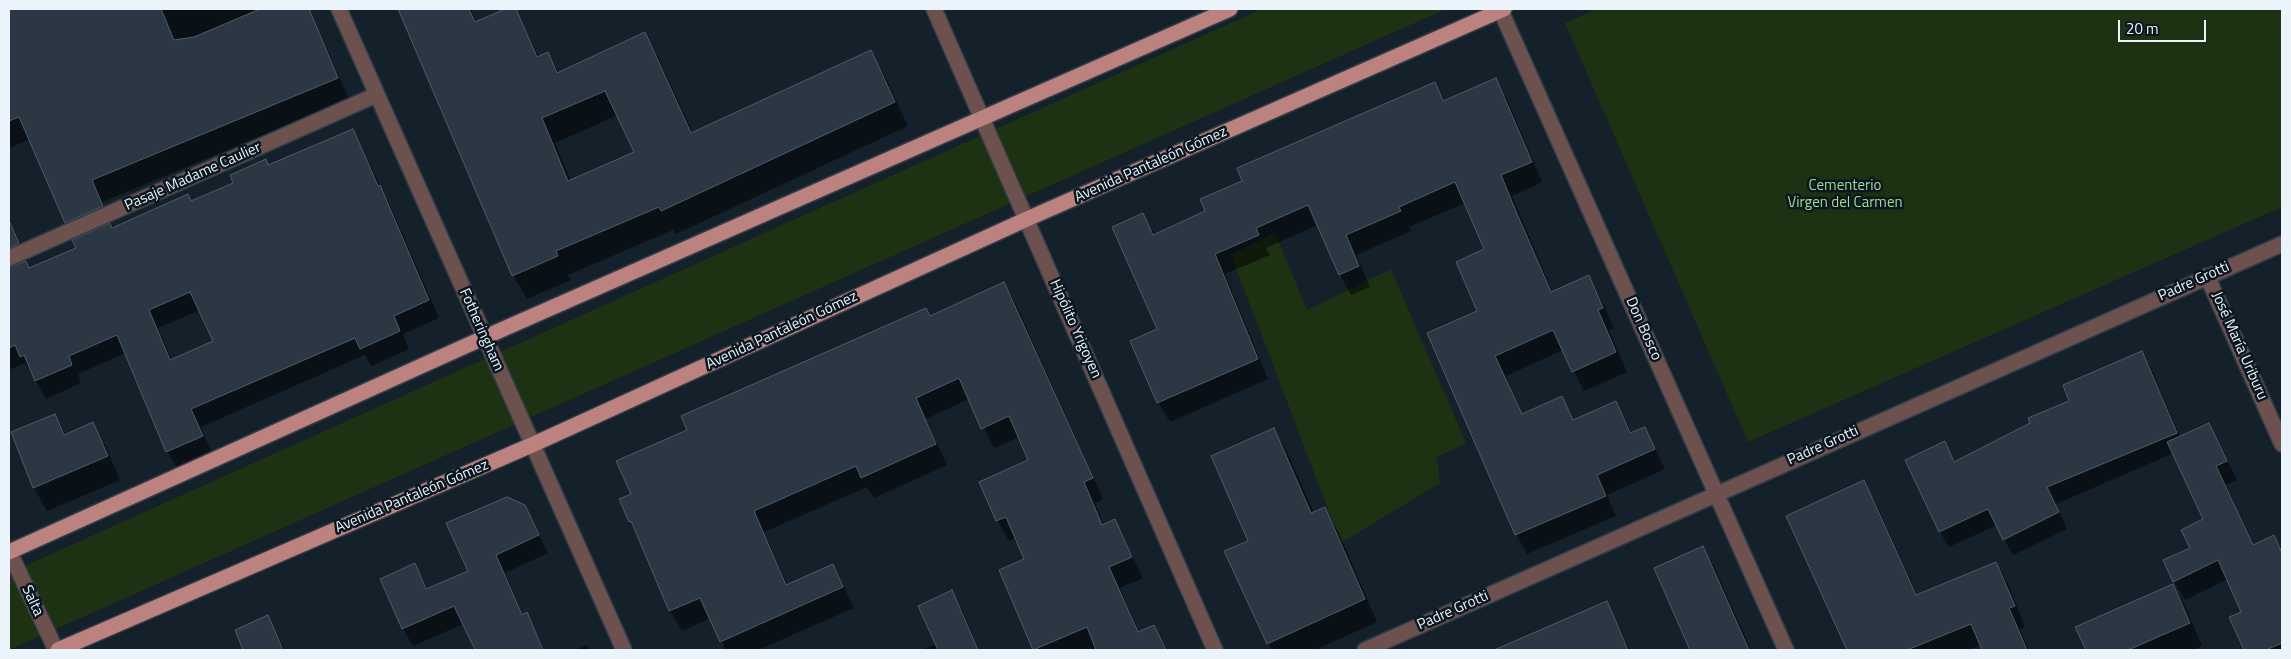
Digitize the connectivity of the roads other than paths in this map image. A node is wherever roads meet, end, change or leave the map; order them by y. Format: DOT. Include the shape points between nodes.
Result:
graph roads {
  1 [pos="339,9"];
  2 [pos="934,9"];
  3 [pos="1230,9"];
  4 [pos="1501,9"];
  5 [pos="376,95"];
  6 [pos="982,117"];
  7 [pos="1027,220"];
  8 [pos="2282,244"];
  9 [pos="9,258"];
  10 [pos="2207,276"];
  11 [pos="483,338"];
  12 [pos="534,444"];
  13 [pos="2282,444"];
  14 [pos="1716,493"];
  15 [pos="9,552"];
  16 [pos="57,650"];
  17 [pos="624,650"];
  18 [pos="1215,650"];
  19 [pos="1365,650"];
  20 [pos="1786,650"];
  1 -- 5 [label="street, Fotheringham"];
  2 -- 6 [label="street, Hipólito Yrigoyen"];
  3 -- 6 [label="main road"];
  4 -- 7 [label="main road, Avenida Pantaleón Gómez"];
  4 -- 14 [label="street, Don Bosco"];
  5 -- 9 [label="street, Pasaje Madame Caulier"];
  5 -- 11 [label="street, Fotheringham"];
  6 -- 7 [label="street, Hipólito Yrigoyen"];
  6 -- 11 [label="main road"];
  7 -- 12 [label="main road, Avenida Pantaleón Gómez"];
  7 -- 18 [label="street, Hipólito Yrigoyen"];
  8 -- 10 [label="street, Padre Grotti"];
  10 -- 13 [label="street, José María Uriburu"];
  10 -- 14 [label="street, Padre Grotti"];
  11 -- 12 [label="street, Fotheringham"];
  11 -- 15 [label="main road"];
  12 -- 16 [label="main road, Avenida Pantaleón Gómez"];
  12 -- 17 [label="street, Fotheringham"];
  14 -- 19 [label="street, Padre Grotti"];
  14 -- 20 [label="street, Don Bosco"];
  15 -- 16 [label="street, Salta"];
}
